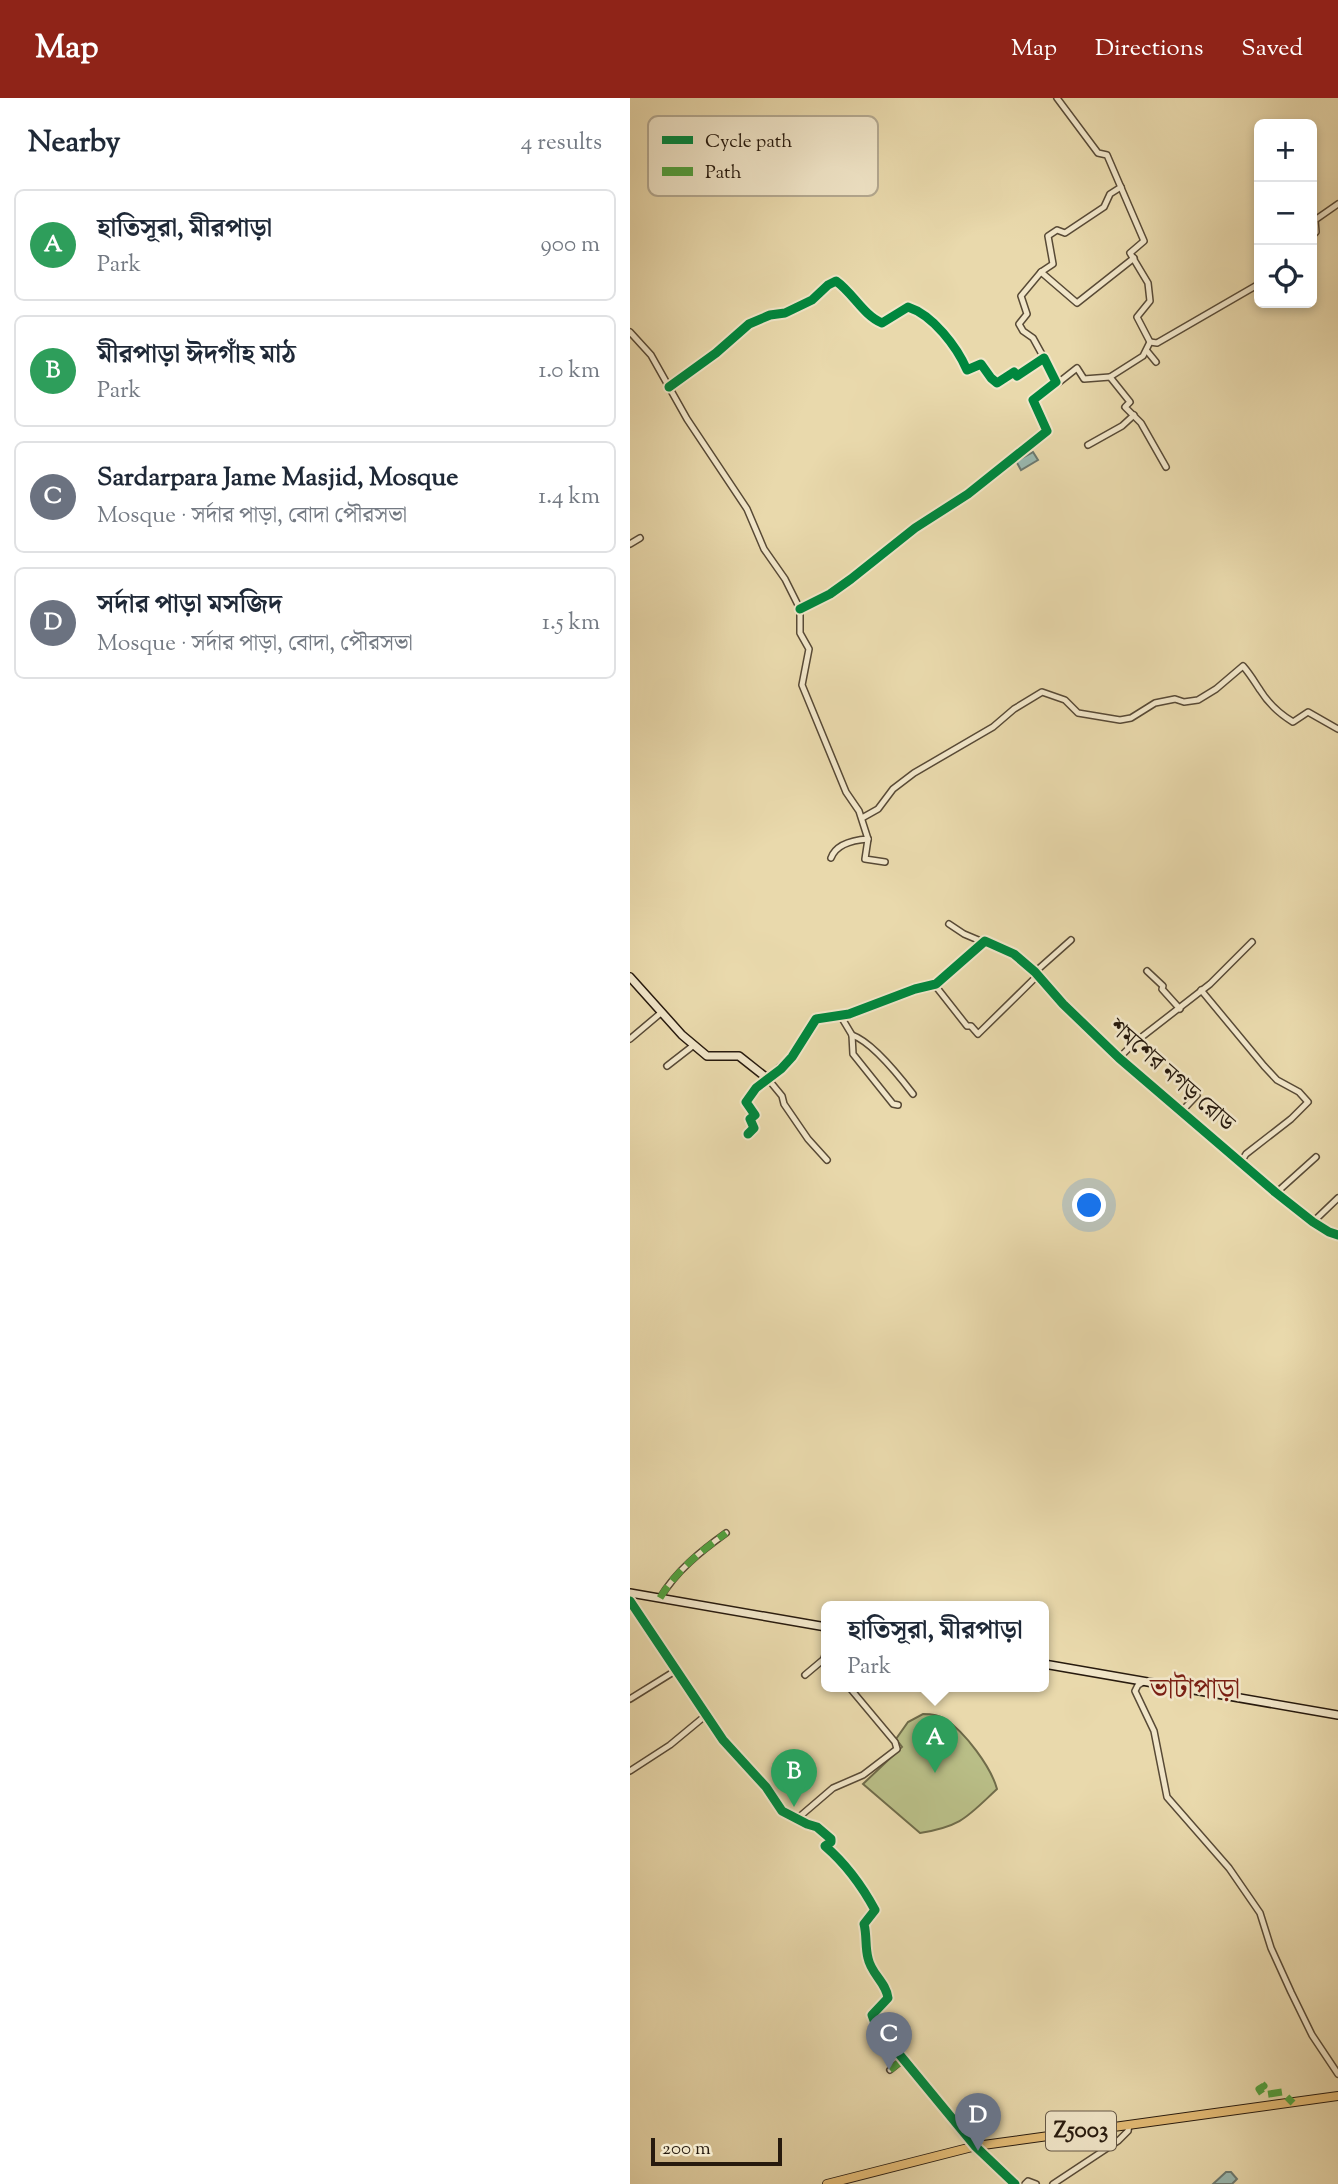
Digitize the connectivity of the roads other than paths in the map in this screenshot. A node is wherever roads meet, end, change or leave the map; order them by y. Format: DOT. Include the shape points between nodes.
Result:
graph roads {
  1 [pos="1057,98"];
  2 [pos="1121,187"];
  3 [pos="1338,204"];
  4 [pos="1317,219"];
  5 [pos="1134,258"];
  6 [pos="1041,272"];
  7 [pos="1254,287"];
  8 [pos="630,332"];
  9 [pos="1150,342"];
  10 [pos="1147,351"];
  11 [pos="1044,358"];
  12 [pos="1156,362"];
  13 [pos="1110,377"];
  14 [pos="1056,382"];
  15 [pos="669,387"];
  16 [pos="1134,415"];
  17 [pos="1087,445"];
  18 [pos="1166,467"];
  19 [pos="640,538"];
  20 [pos="630,544"];
  21 [pos="800,609"];
  22 [pos="1338,729"];
  23 [pos="862,818"];
  24 [pos="868,839"];
  25 [pos="831,858"];
  26 [pos="885,862"];
  27 [pos="949,924"];
  28 [pos="1071,940"];
  29 [pos="984,941"];
  30 [pos="1252,942"];
  31 [pos="1147,971"];
  32 [pos="1037,973"];
  33 [pos="630,977"];
  34 [pos="934,984"];
  35 [pos="1201,990"];
  36 [pos="1180,1009"];
  37 [pos="662,1012"];
  38 [pos="840,1015"];
  39 [pos="852,1035"];
  40 [pos="630,1039"];
  41 [pos="694,1045"];
  42 [pos="1119,1058"];
  43 [pos="667,1066"];
  44 [pos="768,1079"];
  45 [pos="913,1094"];
  46 [pos="1197,1095"];
  47 [pos="898,1105"];
  48 [pos="1181,1112"];
  49 [pos="748,1134"];
  50 [pos="1316,1157"];
  51 [pos="827,1160"];
  52 [pos="1241,1162"];
  53 [pos="1276,1193"];
  54 [pos="1338,1198"];
  55 [pos="1313,1222"];
  56 [pos="1338,1235"];
  57 [pos="726,1533"];
  58 [pos="630,1593"];
  59 [pos="660,1598"];
  60 [pos="630,1601"];
  61 [pos="821,1627"];
  62 [pos="821,1661"];
  63 [pos="1049,1665"];
  64 [pos="676,1671"];
  65 [pos="805,1675"];
  66 [pos="1146,1681"];
  67 [pos="853,1692"];
  68 [pos="630,1699"];
  69 [pos="1338,1715"];
  70 [pos="705,1716"];
  71 [pos="630,1770"];
  72 [pos="797,1818"];
  73 [pos="905,2058"];
  74 [pos="890,2070"];
  75 [pos="1338,2074"];
  76 [pos="1338,2096"];
  77 [pos="1129,2125"];
  78 [pos="975,2146"];
  79 [pos="827,2184"];
  80 [pos="1015,2184"];
  81 [pos="1025,2184"];
  82 [pos="1036,2184"];
  83 [pos="1053,2184"];
  1 -- 2 [label="street" via="1098,153 1107,155"];
  2 -- 5 [label="street" via="1144,241 1130,253"];
  2 -- 6 [label="street" via="1110,194 1104,207 1065,233 1057,230 1048,236 1053,264"];
  3 -- 4 [label="street"];
  5 -- 6 [label="street" via="1077,303"];
  5 -- 9 [label="street" via="1150,289 1150,300 1138,317"];
  6 -- 11 [label="street" via="1021,296 1027,314 1019,324"];
  7 -- 9 [label="street" via="1157,343"];
  8 -- 15 [label="street" via="651,355"];
  9 -- 10 [label="street"];
  10 -- 12 [label="street"];
  10 -- 13 [label="street"];
  11 -- 14 [label="street"];
  11 -- 15 [label="street" via="998,383 981,364 967,370 943,335 915,310 908,307 882,323 874,321 836,281 812,300 749,324"];
  13 -- 14 [label="street" via="1084,379 1077,368"];
  13 -- 16 [label="street" via="1130,402 1125,407"];
  14 -- 21 [label="street" via="1033,400 1047,431 830,594"];
  15 -- 21 [label="street" via="747,509 764,549"];
  16 -- 17 [label="street"];
  16 -- 18 [label="street"];
  19 -- 20 [label="street"];
  21 -- 23 [label="street" via="800,633 809,649 802,685 846,792"];
  22 -- 23 [label="street" via="1308,712 1293,722 1260,691 1243,666 1198,700 1155,703 1120,720 1078,713 1065,700 1042,692 914,773 893,789 878,809"];
  23 -- 24 [label="street"];
  24 -- 25 [label="street" via="852,840"];
  24 -- 26 [label="street" via="865,859"];
  27 -- 29 [label="street"];
  28 -- 32 [label="street"];
  29 -- 32 [label="street, শমশের নগড় রোড" via="1014,954"];
  29 -- 34 [label="street"];
  30 -- 35 [label="street"];
  31 -- 36 [label="street"];
  32 -- 34 [label="street" via="978,1034"];
  32 -- 42 [label="street, শমশের নগড় রোড"];
  33 -- 37 [label="street"];
  34 -- 38 [label="street"];
  35 -- 36 [label="street"];
  35 -- 52 [label="street" via="1277,1080 1308,1102"];
  36 -- 42 [label="street"];
  37 -- 40 [label="street"];
  37 -- 41 [label="street"];
  38 -- 39 [label="street"];
  38 -- 44 [label="street" via="816,1019 792,1057"];
  39 -- 45 [label="street"];
  39 -- 47 [label="street" via="853,1054"];
  41 -- 43 [label="street"];
  41 -- 44 [label="street" via="707,1056 739,1056"];
  42 -- 48 [label="street, শমশের নগড় রোড"];
  44 -- 49 [label="street" via="746,1102 755,1115 750,1119 754,1128"];
  44 -- 51 [label="street"];
  46 -- 48 [label="street"];
  48 -- 52 [label="street, শমশের নগড় রোড"];
  50 -- 53 [label="street"];
  52 -- 53 [label="street, শমশের নগড় রোড"];
  53 -- 55 [label="street, শমশের নগড় রোড"];
  54 -- 55 [label="street"];
  55 -- 56 [label="street, শমশের নগড় রোড"];
  57 -- 59 [label="street" via="691,1561"];
  58 -- 59 [label="street"];
  59 -- 61 [label="street"];
  60 -- 64 [label="street"];
  62 -- 65 [label="street"];
  63 -- 66 [label="street"];
  64 -- 68 [label="street"];
  64 -- 70 [label="street"];
  66 -- 69 [label="street"];
  66 -- 75 [label="street" via="1135,1691 1154,1731 1167,1797 1229,1868 1260,1913 1291,1992"];
  67 -- 72 [label="street" via="897,1749 863,1775 833,1787"];
  70 -- 71 [label="street"];
  70 -- 72 [label="street" via="782,1811"];
  72 -- 73 [label="street" via="817,1826 831,1839 825,1846 842,1862 875,1910 864,1924 867,1959 888,1998 872,2015 876,2026"];
  73 -- 74 [label="street"];
  73 -- 78 [label="street"];
  76 -- 77 [label="main road, Z5003"];
  77 -- 78 [label="main road, Z5003"];
  77 -- 83 [label="street" via="1118,2141"];
  78 -- 79 [label="main road, Z5003"];
  78 -- 80 [label="street"];
  81 -- 82 [label="street"];
}
